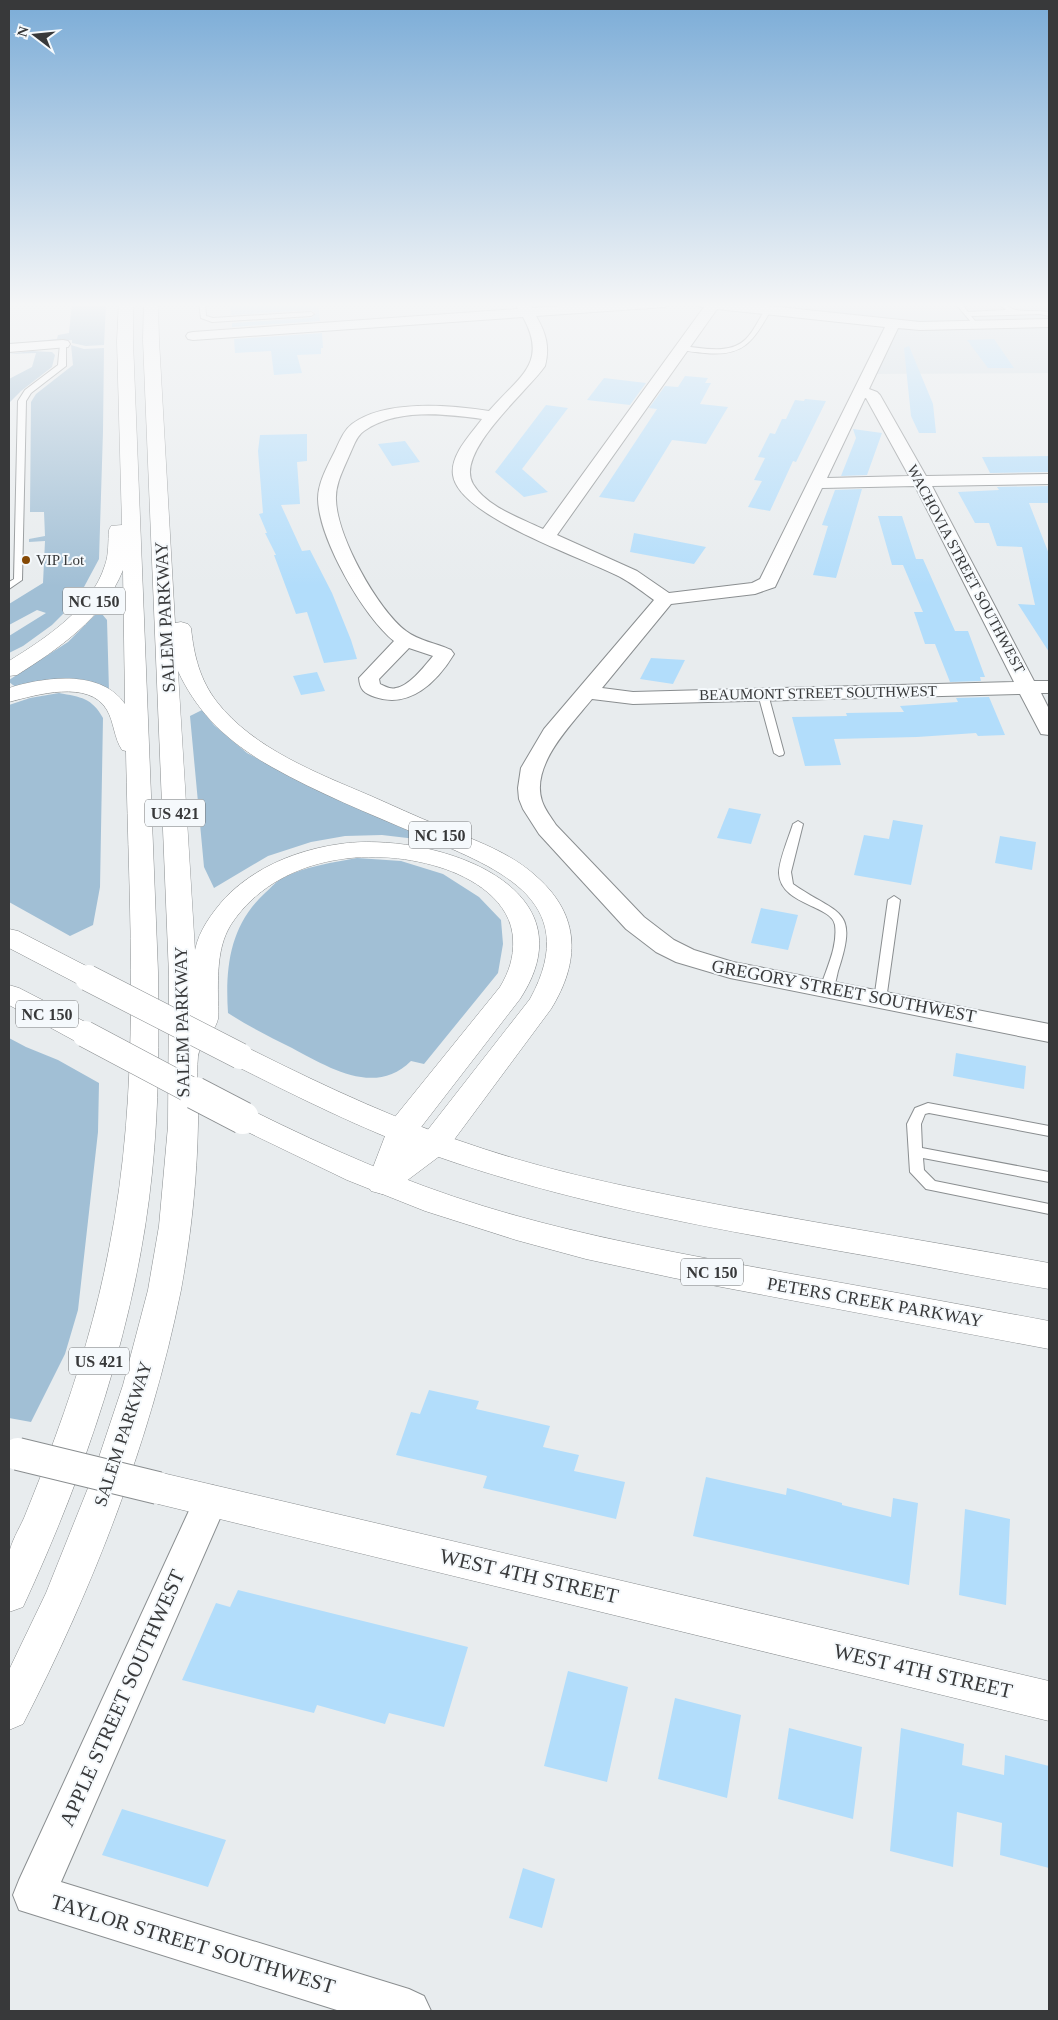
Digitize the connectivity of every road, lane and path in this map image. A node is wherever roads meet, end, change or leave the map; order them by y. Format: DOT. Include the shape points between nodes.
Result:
graph roads {
  1 [pos="24,397"];
  2 [pos="127,397"];
  3 [pos="154,397"];
  4 [pos="510,397"];
  5 [pos="647,397"];
  6 [pos="858,397"];
  7 [pos="873,397"];
  8 [pos="494,416"];
  9 [pos="1049,479"];
  10 [pos="921,481"];
  11 [pos="816,484"];
  12 [pos="131,501"];
  13 [pos="547,536"];
  14 [pos="163,574"];
  15 [pos="9,586"];
  16 [pos="665,599"];
  17 [pos="406,640"];
  18 [pos="9,670"];
  19 [pos="1049,687"];
  20 [pos="1028,688"];
  21 [pos="586,692"];
  22 [pos="763,694"];
  23 [pos="9,695"];
  24 [pos="1049,729"];
  25 [pos="779,753"];
  26 [pos="138,766"];
  27 [pos="798,824"];
  28 [pos="894,900"];
  29 [pos="9,937"];
  30 [pos="826,989"];
  31 [pos="9,994"];
  32 [pos="880,1000"];
  33 [pos="1049,1033"];
  34 [pos="184,1051"];
  35 [pos="401,1131"];
  36 [pos="1049,1131"];
  37 [pos="434,1144"];
  38 [pos="916,1152"];
  39 [pos="1049,1177"];
  40 [pos="382,1183"];
  41 [pos="1049,1209"];
  42 [pos="1049,1276"];
  43 [pos="1049,1334"];
  44 [pos="13,1453"];
  45 [pos="211,1500"];
  46 [pos="9,1594"];
  47 [pos="1049,1701"];
  48 [pos="9,1710"];
  49 [pos="34,1896"];
  50 [pos="409,2011"];
  1 -- 15 [label="lane" via="18,580"];
  2 -- 12 [label="main road, SALEM PARKWAY / US 421"];
  3 -- 14 [label="main road, SALEM PARKWAY / US 421"];
  4 -- 8 [label="street"];
  5 -- 13 [label="street"];
  6 -- 11 [label="street"];
  7 -- 10 [label="street, WACHOVIA STREET SOUTHWEST"];
  8 -- 13 [label="street" via="475,438 463,459 460,472 463,481 469,491 499,514"];
  8 -- 17 [label="street" via="434,410 387,416 352,432 335,468 327,501 341,550 366,596 396,634"];
  9 -- 10 [label="street"];
  10 -- 11 [label="street"];
  10 -- 20 [label="street, WACHOVIA STREET SOUTHWEST"];
  11 -- 16 [label="street" via="768,583 756,588"];
  12 -- 18 [label="main road, NC 150" via="118,514 115,564 102,590 62,634"];
  12 -- 26 [label="main road, SALEM PARKWAY / US 421"];
  13 -- 16 [label="street" via="630,575"];
  14 -- 34 [label="main road, SALEM PARKWAY / US 421"];
  14 -- 37 [label="main road, NC 150" via="176,584 182,647 192,680 232,729 292,769 497,860 525,878 552,912 561,952 549,992"];
  16 -- 21 [label="street"];
  19 -- 20 [label="street, BEAUMONT STREET SOUTHWEST"];
  20 -- 22 [label="street, BEAUMONT STREET SOUTHWEST"];
  20 -- 24 [label="street, WACHOVIA STREET SOUTHWEST"];
  21 -- 22 [label="street, BEAUMONT STREET SOUTHWEST" via="633,698"];
  21 -- 30 [label="street, GREGORY STREET SOUTHWEST" via="532,768 529,788 540,820 635,923 665,946 707,964"];
  22 -- 25 [label="lane"];
  23 -- 26 [label="main road" via="57,685 82,687 104,695 116,705"];
  26 -- 46 [label="main road, SALEM PARKWAY / US 421" via="144,972 143,1066 137,1171 129,1230 100,1356 48,1504"];
  27 -- 30 [label="lane" via="785,872 788,886 834,913 841,924 839,950"];
  28 -- 32 [label="lane"];
  29 -- 35 [label="main road, bridge" via="318,1095"];
  30 -- 32 [label="street, GREGORY STREET SOUTHWEST"];
  31 -- 40 [label="main road, PETERS CREEK PARKWAY / NC 150, bridge" via="243,1118"];
  32 -- 33 [label="street, GREGORY STREET SOUTHWEST"];
  34 -- 35 [label="main road" via="204,1023 205,965 210,938 227,912 259,882 290,865 342,851 396,850 447,861 476,874 508,898 525,929 526,957 522,973 510,994"];
  34 -- 48 [label="main road, SALEM PARKWAY / US 421" via="184,1121 175,1228 148,1358 98,1511 64,1596"];
  35 -- 37 [label="main road"];
  35 -- 40 [label="main road"];
  36 -- 38 [label="lane" via="928,1108 920,1111 914,1124"];
  37 -- 40 [label="main road"];
  37 -- 42 [label="main road" via="526,1174 632,1200"];
  38 -- 39 [label="lane"];
  38 -- 41 [label="lane" via="917,1172 931,1185"];
  40 -- 43 [label="main road, PETERS CREEK PARKWAY / NC 150" via="500,1223 615,1253"];
  44 -- 45 [label="main road, WEST 4TH STREET, bridge"];
  45 -- 47 [label="main road, WEST 4TH STREET"];
  45 -- 49 [label="street, APPLE STREET SOUTHWEST"];
  49 -- 50 [label="street, TAYLOR STREET SOUTHWEST"];
}
